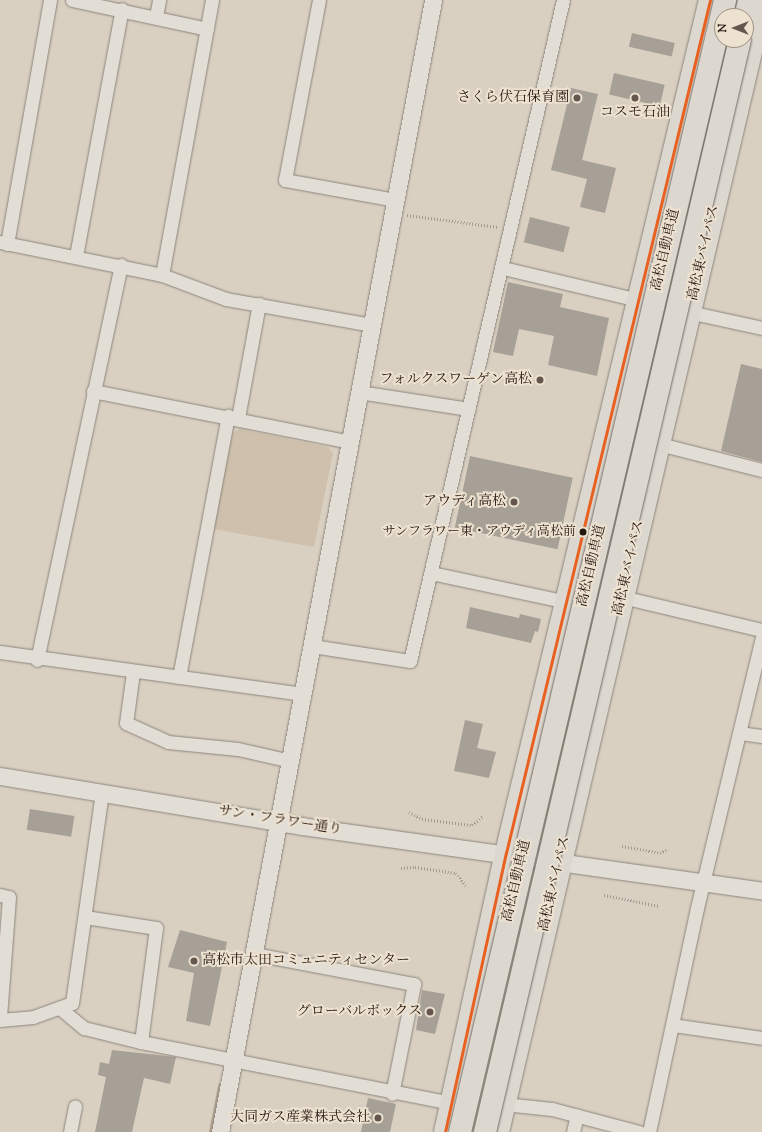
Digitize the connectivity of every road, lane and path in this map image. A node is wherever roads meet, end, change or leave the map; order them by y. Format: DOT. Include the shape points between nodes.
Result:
graph roads {
  1 [pos="50,0"];
  2 [pos="72,0"];
  3 [pos="159,0"];
  4 [pos="212,0"];
  5 [pos="319,0"];
  6 [pos="433,0"];
  7 [pos="563,0"];
  8 [pos="710,0"];
  9 [pos="726,0"];
  10 [pos="109,3"];
  11 [pos="762,5"];
  12 [pos="122,9"];
  13 [pos="156,16"];
  14 [pos="207,29"];
  15 [pos="738,48"];
  16 [pos="394,207"];
  17 [pos="512,229"];
  18 [pos="4,243"];
  19 [pos="76,256"];
  20 [pos="121,265"];
  21 [pos="503,268"];
  22 [pos="162,275"];
  23 [pos="641,300"];
  24 [pos="259,304"];
  25 [pos="690,312"];
  26 [pos="372,325"];
  27 [pos="762,328"];
  28 [pos="93,391"];
  29 [pos="359,392"];
  30 [pos="469,409"];
  31 [pos="233,417"];
  32 [pos="350,442"];
  33 [pos="659,444"];
  34 [pos="762,470"];
  35 [pos="430,573"];
  36 [pos="622,597"];
  37 [pos="567,602"];
  38 [pos="762,630"];
  39 [pos="762,638"];
  40 [pos="312,646"];
  41 [pos="0,652"];
  42 [pos="37,660"];
  43 [pos="133,672"];
  44 [pos="179,677"];
  45 [pos="303,694"];
  46 [pos="740,733"];
  47 [pos="762,736"];
  48 [pos="291,761"];
  49 [pos="0,776"];
  50 [pos="102,792"];
  51 [pos="409,812"];
  52 [pos="483,816"];
  53 [pos="279,822"];
  54 [pos="622,846"];
  55 [pos="668,849"];
  56 [pos="506,853"];
  57 [pos="560,862"];
  58 [pos="401,868"];
  59 [pos="703,883"];
  60 [pos="467,887"];
  61 [pos="762,891"];
  62 [pos="0,895"];
  63 [pos="604,895"];
  64 [pos="659,906"];
  65 [pos="84,917"];
  66 [pos="3,939"];
  67 [pos="255,954"];
  68 [pos="61,1009"];
  69 [pos="0,1016"];
  70 [pos="0,1020"];
  71 [pos="672,1025"];
  72 [pos="762,1038"];
  73 [pos="141,1042"];
  74 [pos="234,1061"];
  75 [pos="392,1094"];
  76 [pos="452,1103"];
  77 [pos="504,1104"];
  78 [pos="75,1106"];
  79 [pos="577,1115"];
  80 [pos="70,1132"];
  81 [pos="220,1132"];
  82 [pos="445,1132"];
  83 [pos="460,1132"];
  84 [pos="485,1132"];
  85 [pos="498,1132"];
  86 [pos="573,1132"];
  87 [pos="639,1132"];
  88 [pos="649,1132"];
  1 -- 18 [label="street"];
  2 -- 10 [label="street"];
  3 -- 13 [label="street"];
  4 -- 14 [label="street"];
  5 -- 16 [label="street" via="285,180"];
  6 -- 16 [label="street"];
  7 -- 17 [label="street"];
  8 -- 23 [label="highway"];
  9 -- 83 [label="highway, 高松自動車道, bridge"];
  10 -- 12 [label="street"];
  11 -- 25 [label="highway, 高松東バイパス"];
  12 -- 13 [label="street"];
  12 -- 19 [label="street"];
  13 -- 14 [label="street"];
  14 -- 22 [label="street"];
  15 -- 84 [label="highway, 高松自動車道, bridge"];
  16 -- 17 [label="path"];
  16 -- 26 [label="street"];
  17 -- 21 [label="street"];
  18 -- 19 [label="street"];
  19 -- 20 [label="street"];
  20 -- 22 [label="street"];
  20 -- 28 [label="street"];
  21 -- 23 [label="street"];
  21 -- 30 [label="street"];
  22 -- 24 [label="street" via="226,299"];
  23 -- 25 [label="street"];
  23 -- 37 [label="highway"];
  24 -- 26 [label="street"];
  24 -- 31 [label="street"];
  25 -- 27 [label="street"];
  25 -- 33 [label="highway, 高松東バイパス"];
  26 -- 29 [label="street"];
  28 -- 31 [label="street"];
  28 -- 42 [label="street"];
  29 -- 30 [label="street"];
  29 -- 32 [label="street"];
  30 -- 35 [label="street"];
  31 -- 32 [label="street"];
  31 -- 44 [label="street"];
  32 -- 40 [label="street"];
  33 -- 34 [label="street"];
  33 -- 36 [label="highway, 高松東バイパス"];
  35 -- 37 [label="street"];
  35 -- 40 [label="street" via="410,661"];
  36 -- 38 [label="street"];
  36 -- 57 [label="highway, 高松東バイパス"];
  37 -- 56 [label="highway"];
  39 -- 46 [label="street"];
  40 -- 45 [label="street"];
  41 -- 42 [label="street"];
  42 -- 43 [label="street"];
  43 -- 44 [label="street"];
  43 -- 48 [label="street" via="126,723 168,742 238,749"];
  44 -- 45 [label="street"];
  45 -- 48 [label="street"];
  46 -- 47 [label="street"];
  46 -- 59 [label="street"];
  48 -- 53 [label="street"];
  49 -- 50 [label="street, サン・フラワー通り"];
  50 -- 53 [label="street, サン・フラワー通り"];
  50 -- 65 [label="street"];
  51 -- 52 [label="path" via="422,819 472,825"];
  53 -- 56 [label="street, サン・フラワー通り"];
  53 -- 67 [label="street"];
  54 -- 55 [label="path" via="660,853"];
  56 -- 57 [label="street, サン・フラワー通り"];
  56 -- 76 [label="highway"];
  57 -- 59 [label="street, サン・フラワー通り"];
  57 -- 77 [label="highway, 高松東バイパス"];
  58 -- 60 [label="path" via="415,866 456,873"];
  59 -- 61 [label="street, サン・フラワー通り"];
  59 -- 71 [label="street"];
  62 -- 66 [label="street" via="9,898"];
  63 -- 64 [label="path"];
  65 -- 68 [label="street" via="74,998 69,1006"];
  65 -- 73 [label="street" via="156,928"];
  66 -- 69 [label="street"];
  67 -- 74 [label="street"];
  67 -- 75 [label="street" via="414,984"];
  68 -- 70 [label="street" via="33,1017"];
  68 -- 73 [label="street" via="84,1028"];
  71 -- 72 [label="street"];
  71 -- 88 [label="street"];
  73 -- 74 [label="street"];
  74 -- 75 [label="street"];
  74 -- 81 [label="street"];
  75 -- 76 [label="street"];
  76 -- 82 [label="highway"];
  77 -- 79 [label="street"];
  77 -- 85 [label="highway, 高松東バイパス"];
  78 -- 80 [label="street"];
  79 -- 86 [label="street"];
  79 -- 87 [label="street"];
}
